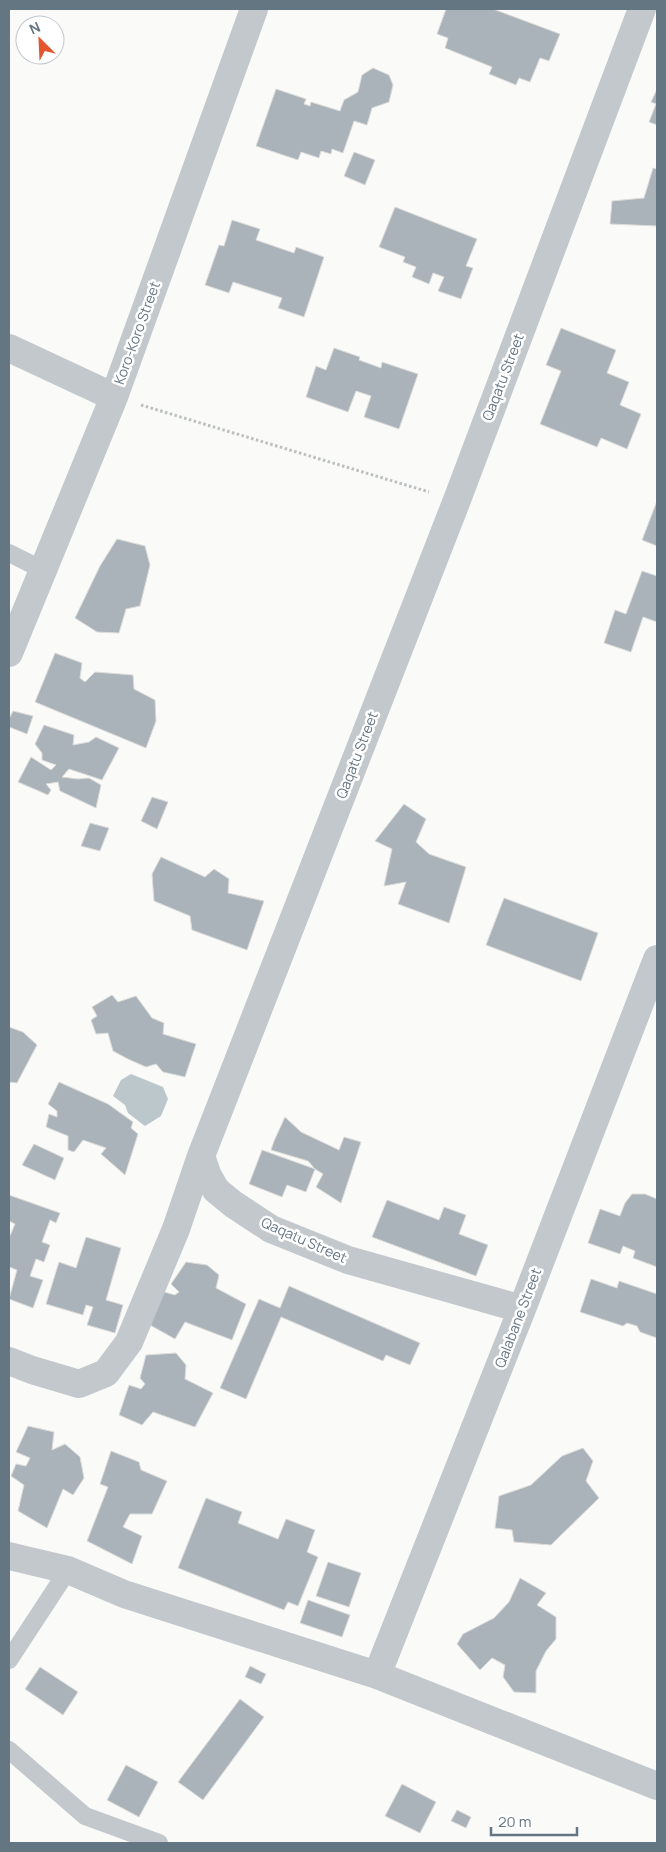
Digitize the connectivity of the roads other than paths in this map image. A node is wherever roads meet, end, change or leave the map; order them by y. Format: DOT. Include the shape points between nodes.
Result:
graph roads {
  1 [pos="254,9"];
  2 [pos="642,9"];
  3 [pos="9,348"];
  4 [pos="114,397"];
  5 [pos="9,553"];
  6 [pos="43,570"];
  7 [pos="9,653"];
  8 [pos="657,959"];
  9 [pos="201,1156"];
  10 [pos="522,1309"];
  11 [pos="9,1361"];
  12 [pos="9,1556"];
  13 [pos="68,1570"];
  14 [pos="9,1660"];
  15 [pos="377,1675"];
  16 [pos="9,1750"];
  17 [pos="657,1786"];
  18 [pos="159,1843"];
  1 -- 4 [label="street, Koro-Koro Street"];
  2 -- 9 [label="street, Qaqatu Street" via="456,500"];
  3 -- 4 [label="street"];
  4 -- 6 [label="street, Koro-Koro Street"];
  5 -- 6 [label="lane"];
  6 -- 7 [label="street, Koro-Koro Street"];
  8 -- 10 [label="street, Qalabane Street"];
  9 -- 10 [label="street, Qaqatu Street" via="216,1190 271,1229 348,1260"];
  9 -- 11 [label="street" via="176,1230 129,1342 106,1373 79,1384"];
  10 -- 15 [label="street, Qalabane Street"];
  12 -- 13 [label="street"];
  13 -- 14 [label="lane"];
  13 -- 15 [label="street" via="124,1594"];
  15 -- 17 [label="street"];
  16 -- 18 [label="lane" via="85,1816"];
}
